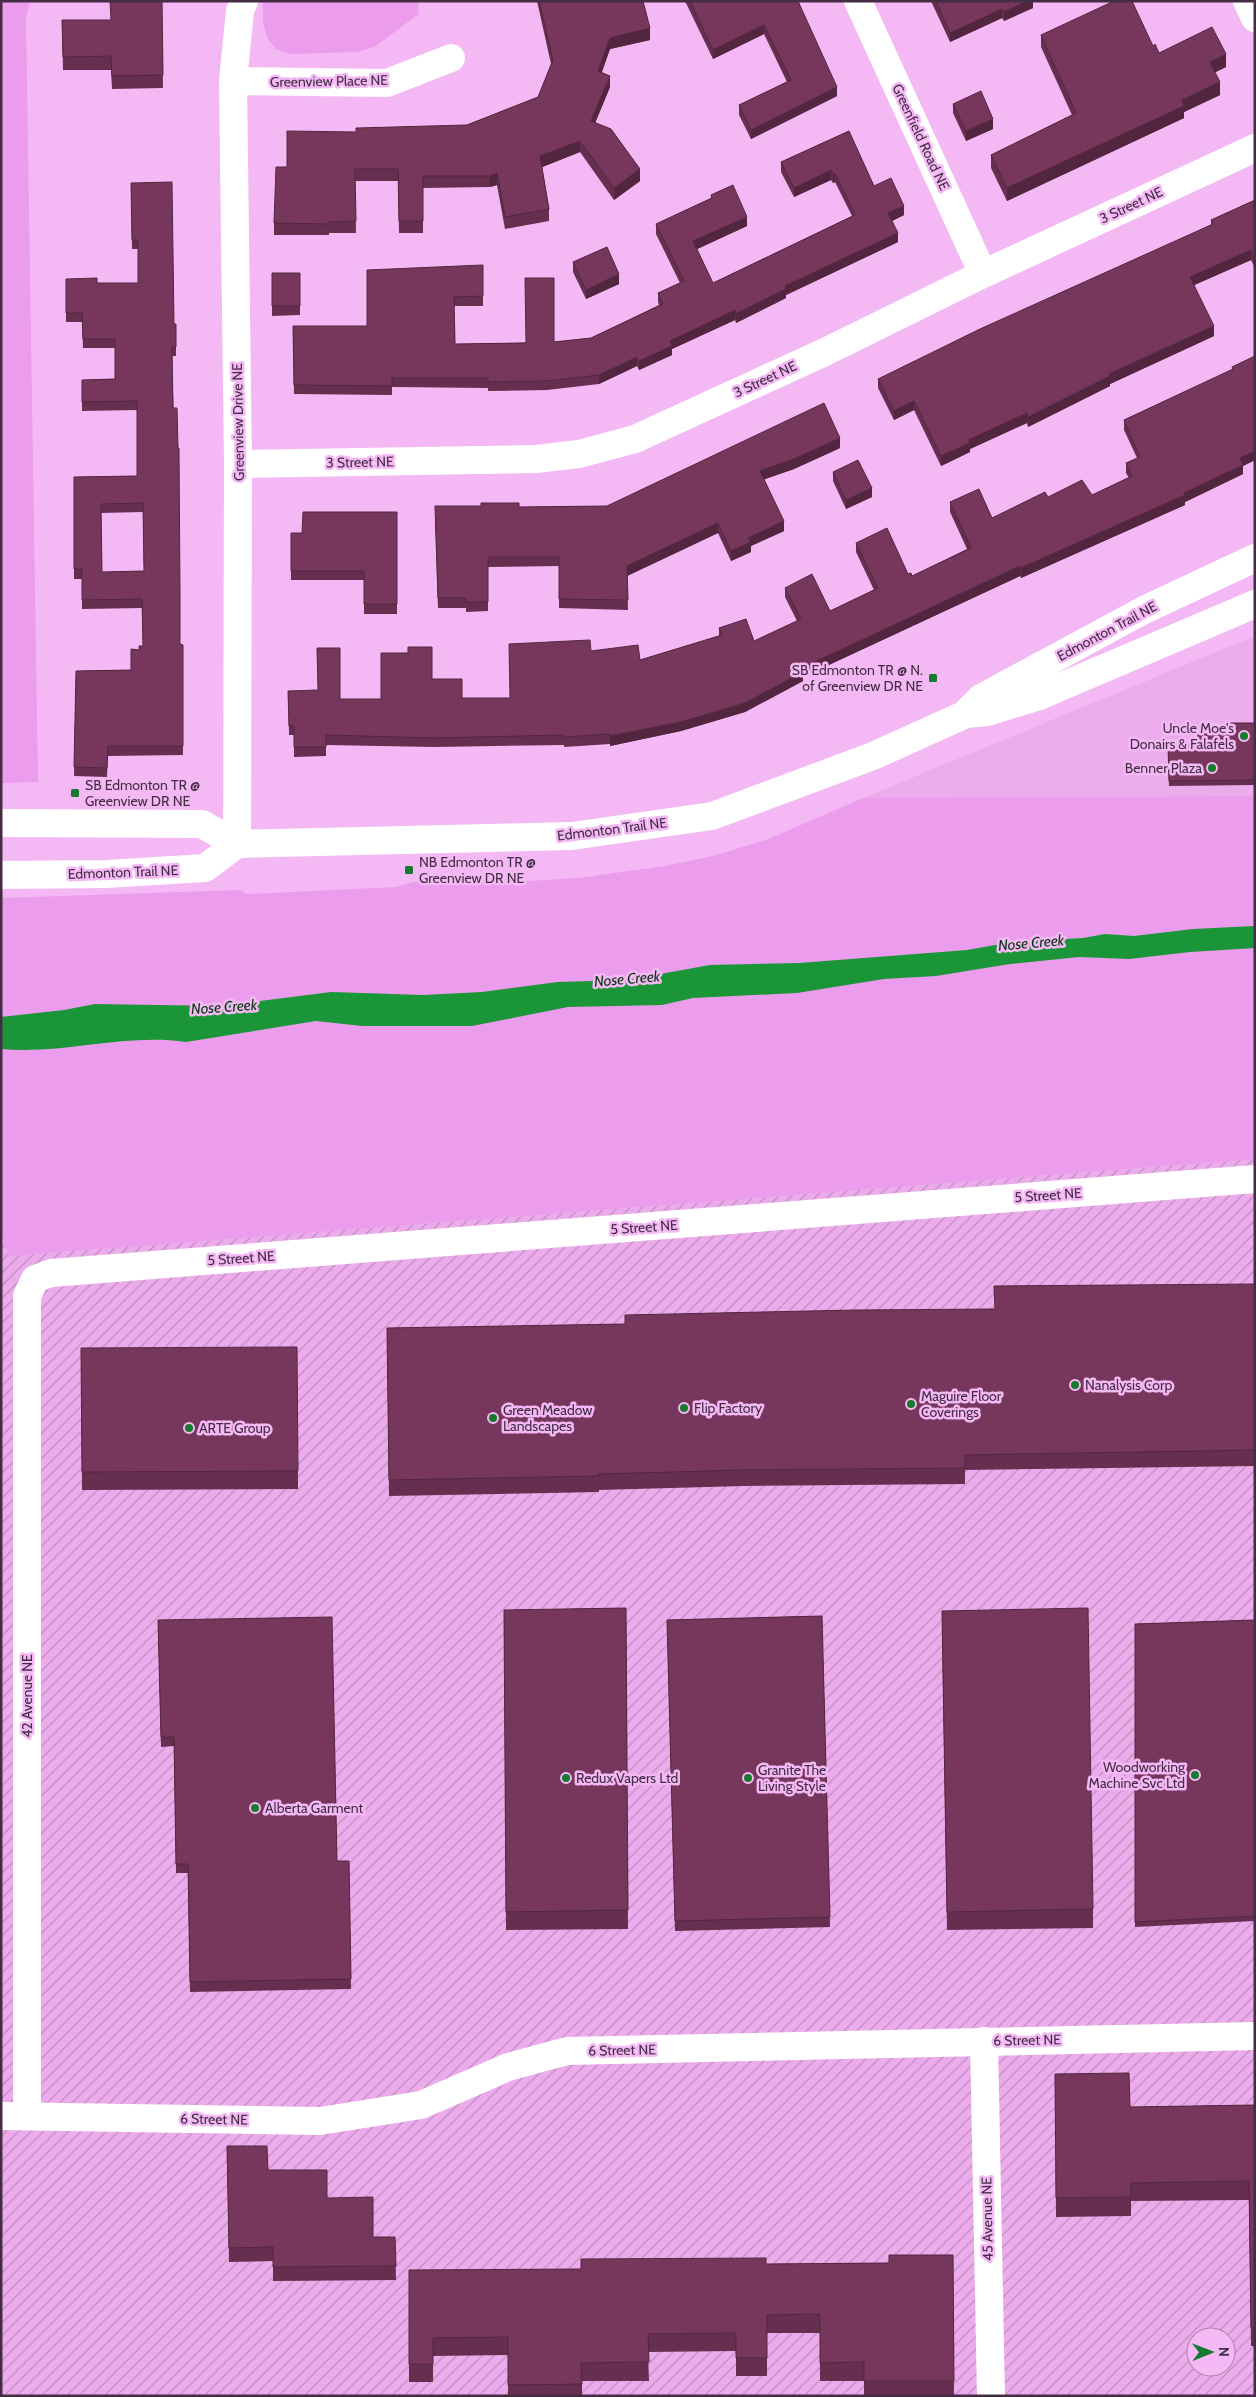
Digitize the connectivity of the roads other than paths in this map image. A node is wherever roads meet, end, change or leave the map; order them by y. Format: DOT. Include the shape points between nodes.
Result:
graph roads {
  1 [pos="244,1"];
  2 [pos="858,1"];
  3 [pos="1247,1"];
  4 [pos="1255,18"];
  5 [pos="451,58"];
  6 [pos="233,81"];
  7 [pos="1255,148"];
  8 [pos="983,274"];
  9 [pos="238,464"];
  10 [pos="1255,558"];
  11 [pos="1255,604"];
  12 [pos="966,714"];
  13 [pos="1,823"];
  14 [pos="237,844"];
  15 [pos="1,875"];
  16 [pos="1255,1179"];
  17 [pos="35,1279"];
  18 [pos="1255,2036"];
  19 [pos="984,2041"];
  20 [pos="14,2116"];
  21 [pos="991,2396"];
  1 -- 6 [label="street, Greenview Drive NE" via="240,11"];
  2 -- 8 [label="street, Greenfield Road NE"];
  3 -- 4 [label="street"];
  5 -- 6 [label="street, Greenview Place NE" via="387,83"];
  6 -- 9 [label="street, Greenview Drive NE"];
  7 -- 8 [label="street, 3 Street NE"];
  8 -- 9 [label="street, 3 Street NE" via="827,351 634,439 579,454 536,459"];
  9 -- 14 [label="street, Greenview Drive NE"];
  10 -- 12 [label="street, Edmonton Trail NE" via="1144,610 981,698"];
  11 -- 12 [label="street, Edmonton Trail NE" via="1039,696 987,712"];
  12 -- 14 [label="street, Edmonton Trail NE" via="873,756 712,816 572,836"];
  13 -- 14 [label="street" via="202,824"];
  14 -- 15 [label="street, Edmonton Trail NE" via="205,868 106,874"];
  16 -- 17 [label="street, 5 Street NE" via="51,1273"];
  17 -- 20 [label="street, 42 Avenue NE" via="27,1296"];
  18 -- 19 [label="street, 6 Street NE"];
  19 -- 20 [label="street, 6 Street NE" via="568,2052 508,2067 421,2105 320,2121"];
  19 -- 21 [label="street, 45 Avenue NE"];
}
